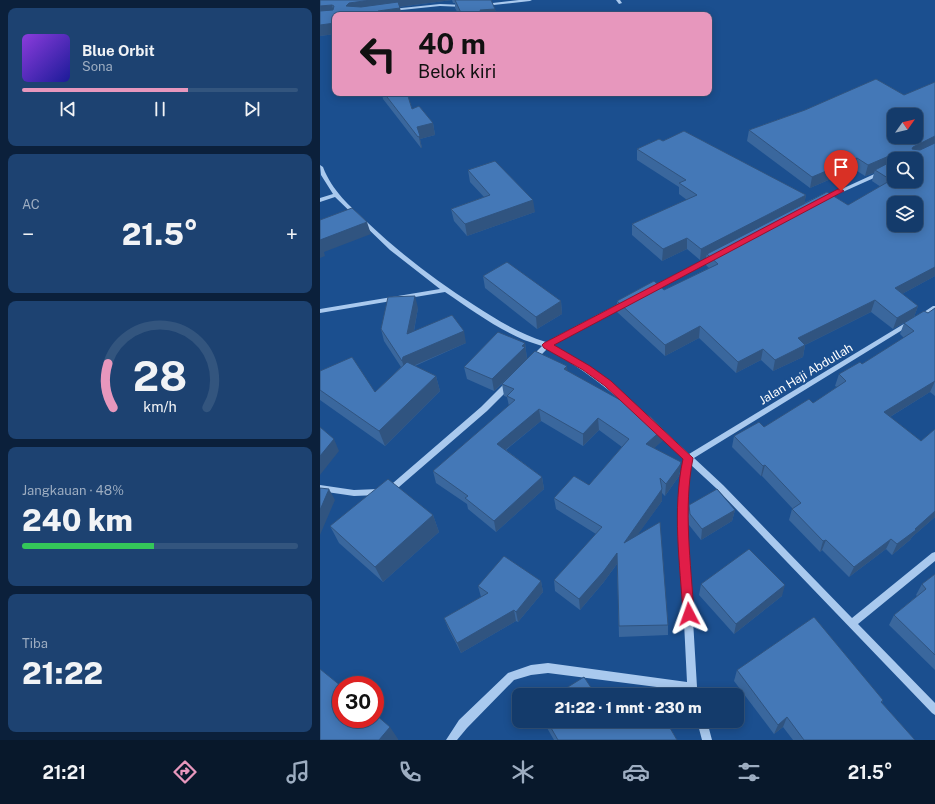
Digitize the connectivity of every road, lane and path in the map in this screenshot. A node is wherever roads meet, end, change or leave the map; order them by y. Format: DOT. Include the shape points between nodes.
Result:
graph roads {
  1 [pos="530,0"];
  2 [pos="466,6"];
  3 [pos="480,6"];
  4 [pos="389,11"];
  5 [pos="320,168"];
  6 [pos="887,171"];
  7 [pos="336,195"];
  8 [pos="320,200"];
  9 [pos="821,200"];
  10 [pos="722,252"];
  11 [pos="445,290"];
  12 [pos="645,293"];
  13 [pos="631,300"];
  14 [pos="935,308"];
  15 [pos="320,311"];
  16 [pos="547,345"];
  17 [pos="526,366"];
  18 [pos="515,377"];
  19 [pos="688,458"];
  20 [pos="320,488"];
  21 [pos="935,556"];
  22 [pos="851,624"];
  23 [pos="674,688"];
  24 [pos="693,688"];
  25 [pos="935,710"];
  26 [pos="704,728"];
  27 [pos="451,740"];
  28 [pos="707,740"];
  1 -- 3 [label="street"];
  2 -- 4 [label="street" via="440,5"];
  5 -- 7 [label="street" via="325,181"];
  6 -- 9 [label="street"];
  7 -- 8 [label="street"];
  7 -- 11 [label="street" via="375,233"];
  10 -- 12 [label="street"];
  11 -- 15 [label="street"];
  11 -- 16 [label="street" via="498,323"];
  13 -- 16 [label="street"];
  14 -- 19 [label="street, Jalan Haji Abdullah"];
  16 -- 17 [label="street"];
  16 -- 19 [label="street" via="608,384"];
  18 -- 20 [label="street" via="484,409 396,485 378,492 354,493"];
  19 -- 22 [label="street" via="720,487"];
  19 -- 24 [label="street" via="682,503"];
  21 -- 22 [label="street"];
  22 -- 25 [label="street"];
  23 -- 27 [label="street" via="548,668 531,670 511,676 463,724"];
  26 -- 28 [label="street"];
}
